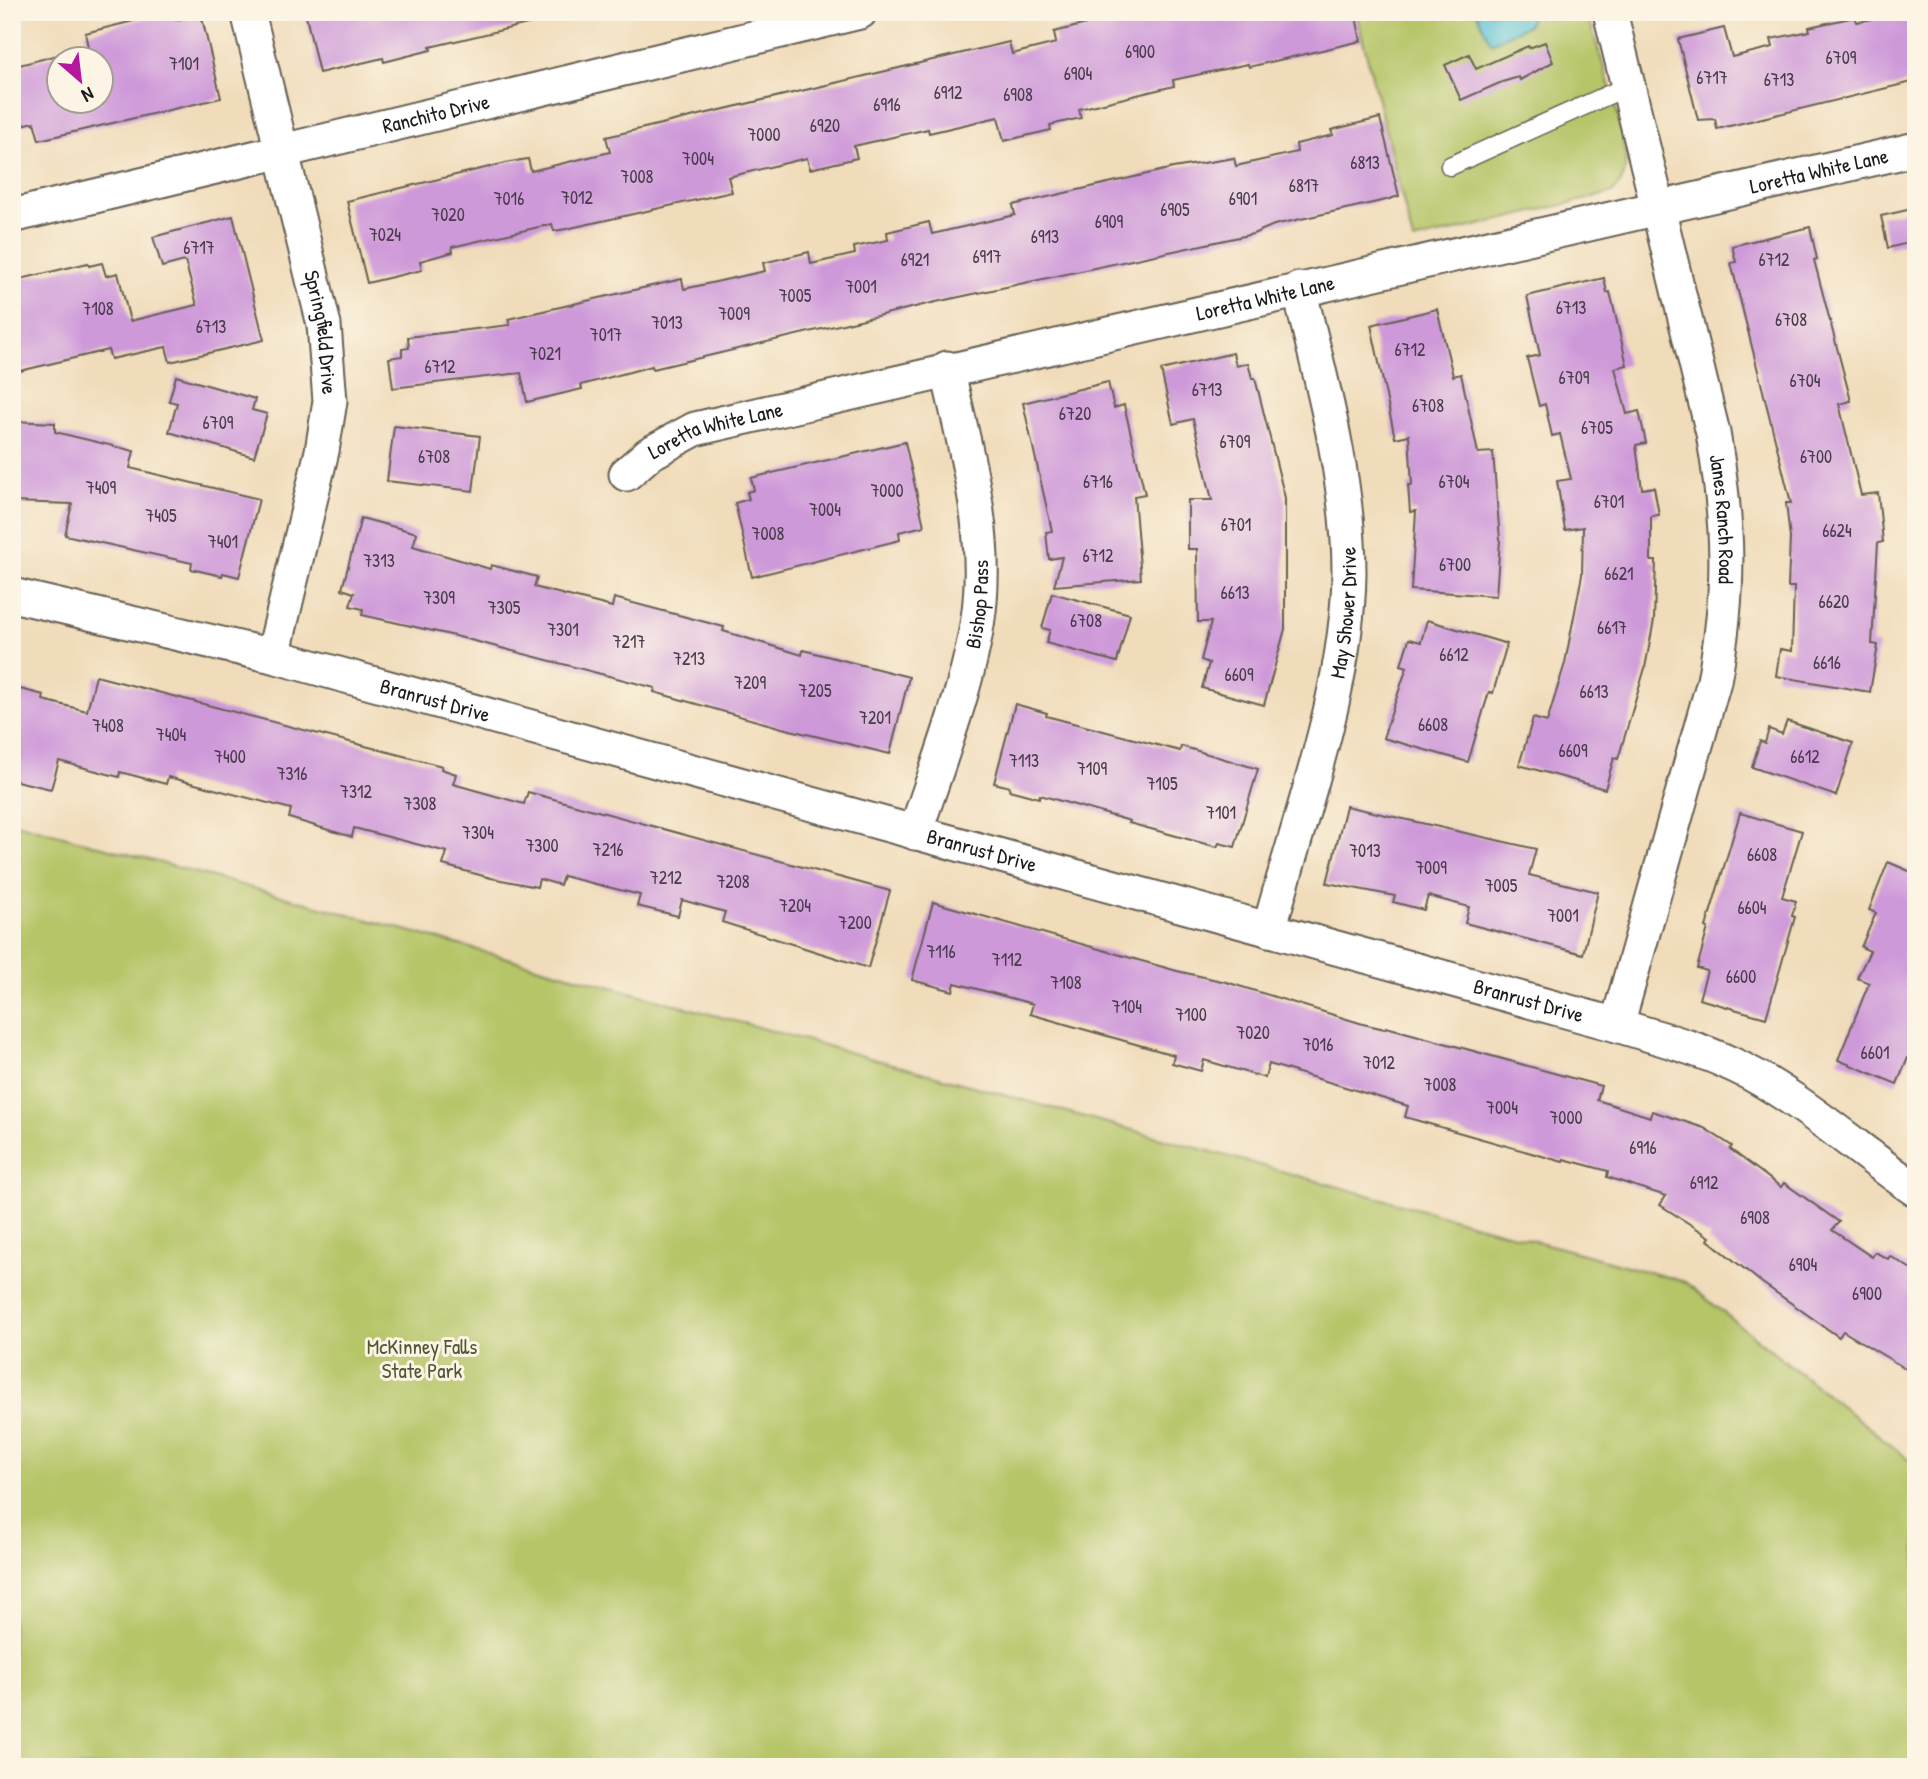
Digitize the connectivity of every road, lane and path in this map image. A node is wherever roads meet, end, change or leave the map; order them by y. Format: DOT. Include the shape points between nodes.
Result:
graph roads {
  1 [pos="248,12"];
  2 [pos="860,12"];
  3 [pos="1610,12"];
  4 [pos="1628,86"];
  5 [pos="1916,149"];
  6 [pos="281,151"];
  7 [pos="1450,166"];
  8 [pos="1657,209"];
  9 [pos="12,216"];
  10 [pos="1298,289"];
  11 [pos="947,368"];
  12 [pos="626,474"];
  13 [pos="12,595"];
  14 [pos="273,656"];
  15 [pos="915,833"];
  16 [pos="1269,930"];
  17 [pos="1617,1025"];
  18 [pos="1916,1190"];
  1 -- 6 [label="street, Springfield Drive"];
  2 -- 6 [label="street, Ranchito Drive"];
  3 -- 4 [label="street, Janes Ranch Road"];
  4 -- 7 [label="lane"];
  4 -- 8 [label="street, Janes Ranch Road"];
  5 -- 8 [label="street, Loretta White Lane"];
  6 -- 9 [label="street, Ranchito Drive"];
  6 -- 14 [label="street, Springfield Drive" via="324,325 330,401"];
  8 -- 10 [label="street, Loretta White Lane"];
  8 -- 17 [label="street, Janes Ranch Road" via="1713,433 1722,484 1728,577 1714,681"];
  10 -- 11 [label="street, Loretta White Lane"];
  10 -- 16 [label="street, May Shower Drive" via="1334,437 1349,572 1338,681"];
  11 -- 12 [label="street, Loretta White Lane" via="695,429 649,454"];
  11 -- 15 [label="street, Bishop Pass" via="977,505 980,601 972,646"];
  13 -- 14 [label="street, Branrust Drive"];
  14 -- 15 [label="street, Branrust Drive"];
  15 -- 16 [label="street, Branrust Drive"];
  16 -- 17 [label="street, Branrust Drive"];
  17 -- 18 [label="street, Branrust Drive" via="1731,1063"];
}
